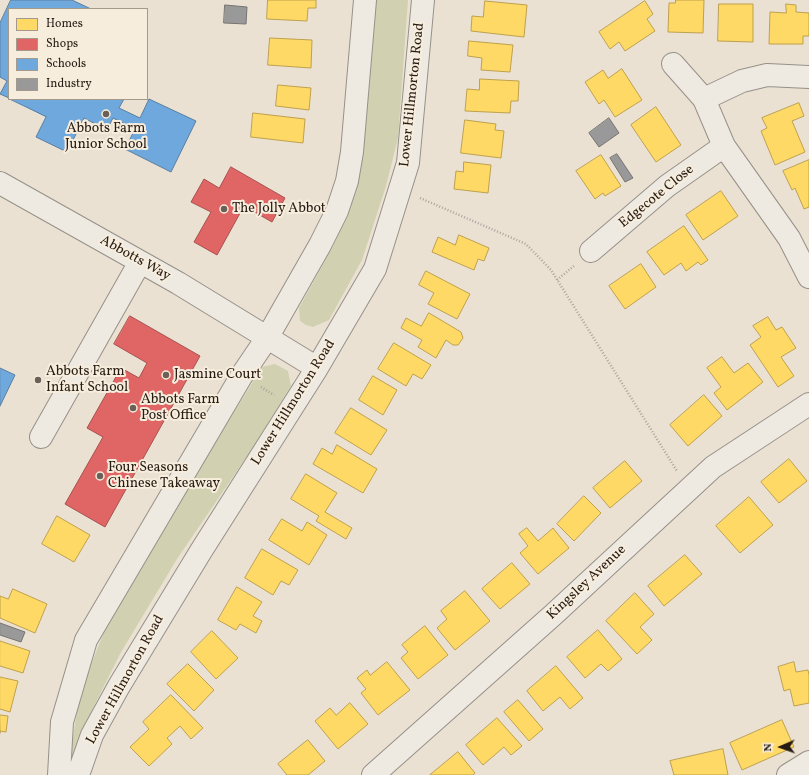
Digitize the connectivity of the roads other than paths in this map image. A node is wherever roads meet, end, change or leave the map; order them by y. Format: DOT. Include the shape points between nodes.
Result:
graph roads {
  1 [pos="365,0"];
  2 [pos="423,0"];
  3 [pos="673,64"];
  4 [pos="809,76"];
  5 [pos="704,99"];
  6 [pos="724,146"];
  7 [pos="0,183"];
  8 [pos="591,251"];
  9 [pos="134,258"];
  10 [pos="809,277"];
  11 [pos="267,338"];
  12 [pos="317,368"];
  13 [pos="809,404"];
  14 [pos="41,437"];
  15 [pos="809,762"];
  16 [pos="58,775"];
  17 [pos="78,775"];
  18 [pos="373,775"];
  19 [pos="788,775"];
  1 -- 11 [label="street" via="352,152 347,181 337,211 320,245"];
  2 -- 12 [label="street, Lower Hillmorton Road" via="408,163 375,269"];
  3 -- 5 [label="street"];
  4 -- 5 [label="street" via="767,75 742,81"];
  5 -- 6 [label="street"];
  6 -- 8 [label="street, Edgecote Close" via="667,186"];
  6 -- 10 [label="street" via="789,238"];
  7 -- 9 [label="street, Abbotts Way"];
  9 -- 11 [label="street, Abbotts Way"];
  9 -- 14 [label="street"];
  11 -- 12 [label="street, Abbotts Way"];
  11 -- 16 [label="street" via="242,375 86,640 62,722"];
  12 -- 17 [label="street, Lower Hillmorton Road" via="119,686 92,735"];
  13 -- 18 [label="street, Kingsley Avenue" via="712,467 553,615"];
  15 -- 19 [label="street"];
}
